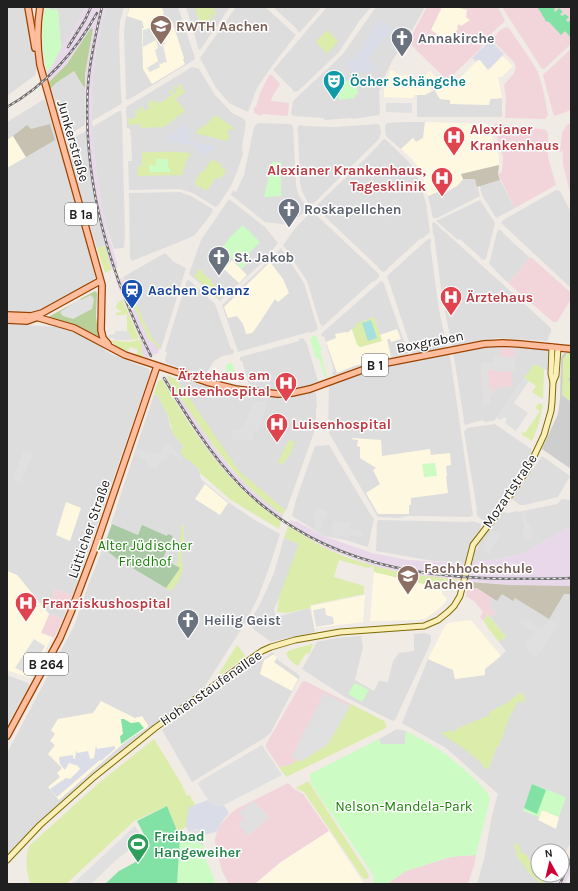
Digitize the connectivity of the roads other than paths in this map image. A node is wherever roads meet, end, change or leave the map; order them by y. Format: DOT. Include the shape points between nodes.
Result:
graph roads {
  1 [pos="28,7"];
  2 [pos="40,7"];
  3 [pos="38,53"];
  4 [pos="100,281"];
  5 [pos="7,316"];
  6 [pos="37,317"];
  7 [pos="7,320"];
  8 [pos="112,347"];
  9 [pos="555,348"];
  10 [pos="571,350"];
  11 [pos="157,366"];
  12 [pos="464,581"];
  13 [pos="7,736"];
  14 [pos="7,860"];
  1 -- 3 [label="main road, Junkerstraße / B 1a"];
  2 -- 3 [label="main road, Junkerstraße / B 1a"];
  3 -- 4 [label="main road, Junkerstraße / B 1a"];
  4 -- 6 [label="main road"];
  4 -- 8 [label="main road, Junkerstraße" via="101,330 103,338"];
  5 -- 6 [label="main road, B 1"];
  6 -- 7 [label="main road, B 1"];
  6 -- 8 [label="main road, B 1" via="74,328"];
  8 -- 11 [label="main road, B 1" via="125,355"];
  9 -- 10 [label="main road, Boxgraben / B 1"];
  9 -- 11 [label="main road, Boxgraben / B 1" via="503,343 474,346 376,365 310,389 278,394 235,389"];
  9 -- 12 [label="main road, Mozartstraße" via="551,374 551,411 544,435 534,458 502,508 475,541"];
  11 -- 13 [label="main road, Lütticher Straße / B 264" via="71,612"];
  12 -- 14 [label="main road, Hohenstaufenallee" via="454,606 443,617 427,625 415,628 375,628 336,632 290,641 262,652 156,728 94,777 40,825"];
}
